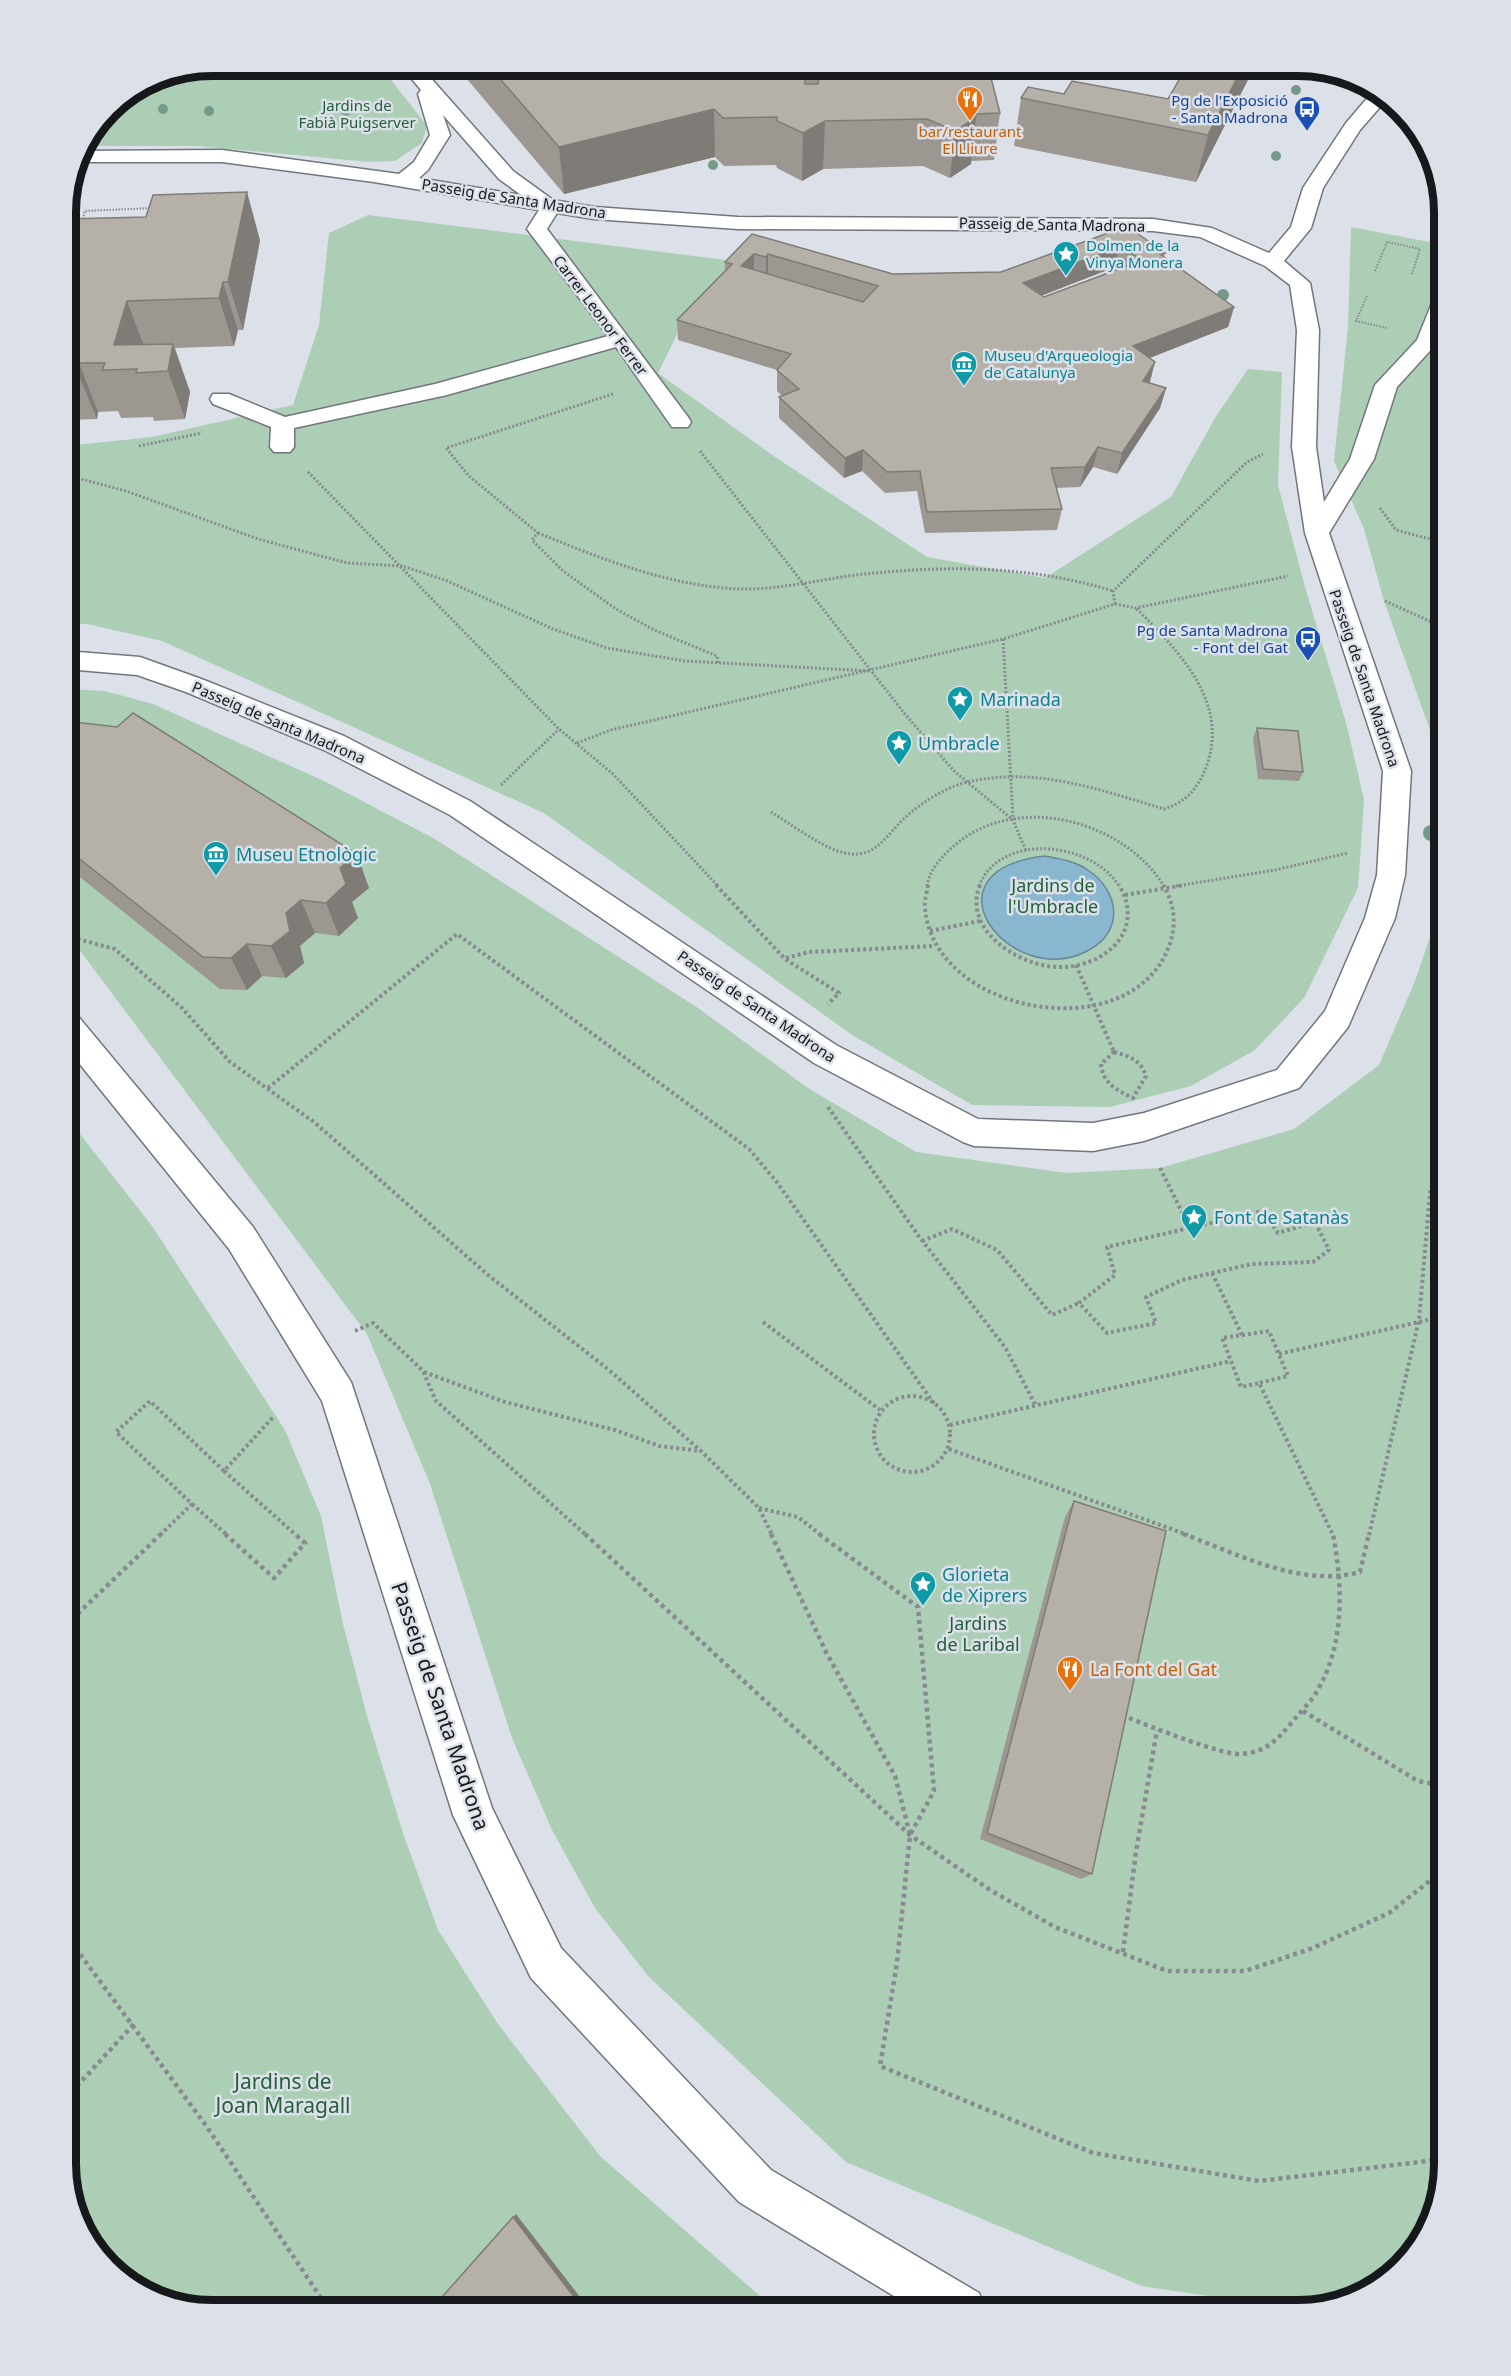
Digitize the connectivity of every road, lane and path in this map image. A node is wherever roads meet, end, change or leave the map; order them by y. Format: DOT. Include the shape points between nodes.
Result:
graph roads {
  1 [pos="422,77"];
  2 [pos="424,77"];
  3 [pos="1376,100"];
  4 [pos="89,157"];
  5 [pos="403,181"];
  6 [pos="551,207"];
  7 [pos="152,208"];
  8 [pos="79,231"];
  9 [pos="1272,262"];
  10 [pos="1375,271"];
  11 [pos="1410,279"];
  12 [pos="1366,296"];
  13 [pos="1434,325"];
  14 [pos="1392,330"];
  15 [pos="621,339"];
  16 [pos="221,399"];
  17 [pos="564,408"];
  18 [pos="680,422"];
  19 [pos="282,436"];
  20 [pos="159,441"];
  21 [pos="139,446"];
  22 [pos="1269,453"];
  23 [pos="77,478"];
  24 [pos="1384,497"];
  25 [pos="538,533"];
  26 [pos="1317,533"];
  27 [pos="1434,540"];
  28 [pos="402,566"];
  29 [pos="1292,575"];
  30 [pos="803,585"];
  31 [pos="1113,591"];
  32 [pos="1377,601"];
  33 [pos="1115,604"];
  34 [pos="1136,608"];
  35 [pos="1434,623"];
  36 [pos="1003,639"];
  37 [pos="77,661"];
  38 [pos="718,664"];
  39 [pos="870,671"];
  40 [pos="559,729"];
  41 [pos="577,743"];
  42 [pos="1011,776"];
  43 [pos="965,782"];
  44 [pos="500,786"];
  45 [pos="771,813"];
  46 [pos="1012,820"];
  47 [pos="1026,851"];
  48 [pos="1351,852"];
  49 [pos="1166,888"];
  50 [pos="1125,895"];
  51 [pos="980,921"];
  52 [pos="930,931"];
  53 [pos="77,939"];
  54 [pos="935,946"];
  55 [pos="785,958"];
  56 [pos="1076,965"];
  57 [pos="828,1004"];
  58 [pos="1094,1006"];
  59 [pos="77,1037"];
  60 [pos="1114,1052"];
  61 [pos="268,1089"];
  62 [pos="824,1102"];
  63 [pos="1157,1161"];
  64 [pos="1434,1176"];
  65 [pos="1190,1228"];
  66 [pos="922,1241"];
  67 [pos="1212,1273"];
  68 [pos="1079,1303"];
  69 [pos="1434,1318"];
  70 [pos="1419,1320"];
  71 [pos="763,1322"];
  72 [pos="353,1331"];
  73 [pos="1242,1335"];
  74 [pos="1278,1354"];
  75 [pos="1231,1361"];
  76 [pos="423,1371"];
  77 [pos="1259,1383"];
  78 [pos="935,1405"];
  79 [pos="1036,1406"];
  80 [pos="880,1410"];
  81 [pos="274,1416"];
  82 [pos="950,1425"];
  83 [pos="949,1449"];
  84 [pos="702,1452"];
  85 [pos="224,1471"];
  86 [pos="192,1504"];
  87 [pos="759,1508"];
  88 [pos="1341,1577"];
  89 [pos="77,1614"];
  90 [pos="1303,1711"];
  91 [pos="1129,1718"];
  92 [pos="1157,1730"];
  93 [pos="1434,1784"];
  94 [pos="910,1835"];
  95 [pos="1434,1878"];
  96 [pos="77,1949"];
  97 [pos="1123,1952"];
  98 [pos="134,2024"];
  99 [pos="77,2086"];
  100 [pos="1434,2160"];
  101 [pos="321,2299"];
  102 [pos="945,2300"];
  1 -- 5 [label="street" via="440,135 421,166"];
  2 -- 6 [label="street" via="506,175"];
  3 -- 9 [label="street" via="1313,188 1301,228"];
  4 -- 5 [label="street, Passeig de Santa Madrona" via="222,156"];
  5 -- 6 [label="street, Passeig de Santa Madrona"];
  6 -- 9 [label="street, Passeig de Santa Madrona" via="738,223 1153,225 1205,232"];
  6 -- 15 [label="street, Carrer Leonor Ferrer" via="537,229"];
  7 -- 8 [label="path" via="85,211"];
  9 -- 26 [label="street, Passeig de Santa Madrona" via="1300,283 1308,330 1304,447"];
  10 -- 11 [label="path" via="1388,242 1420,249"];
  12 -- 14 [label="path" via="1356,321"];
  13 -- 26 [label="street" via="1427,342 1386,385 1362,459"];
  15 -- 18 [label="street, Carrer Leonor Ferrer"];
  15 -- 19 [label="street"];
  16 -- 19 [label="street"];
  17 -- 25 [label="path" via="446,448 468,476"];
  18 -- 30 [label="path"];
  19 -- 28 [label="path"];
  20 -- 21 [label="path"];
  22 -- 31 [label="path" via="1247,462"];
  23 -- 28 [label="path" via="126,491 269,542 347,563"];
  24 -- 27 [label="path" via="1380,508 1396,530"];
  25 -- 30 [label="path" via="618,565 701,584 767,589"];
  25 -- 38 [label="path" via="532,540 559,569 589,592 630,618 717,656"];
  26 -- 37 [label="street, Passeig de Santa Madrona" via="1397,771 1391,876 1380,918 1337,1018 1288,1079 1144,1127 1093,1137 974,1132 825,1054 460,808 334,743 195,686 140,666"];
  28 -- 38 [label="path" via="607,648 652,658"];
  28 -- 40 [label="path"];
  29 -- 34 [label="path"];
  30 -- 31 [label="path" via="915,569 975,568 1041,572"];
  30 -- 39 [label="path"];
  31 -- 33 [label="path"];
  32 -- 35 [label="path"];
  33 -- 34 [label="path"];
  33 -- 36 [label="path"];
  34 -- 42 [label="path" via="1166,637 1207,700 1214,724 1212,754 1192,796 1164,809 1091,787"];
  36 -- 39 [label="path"];
  36 -- 42 [label="path"];
  38 -- 39 [label="path"];
  39 -- 41 [label="path" via="611,730"];
  39 -- 43 [label="path"];
  40 -- 41 [label="path"];
  40 -- 44 [label="path"];
  41 -- 55 [label="path" via="613,774"];
  42 -- 43 [label="path"];
  42 -- 46 [label="path"];
  43 -- 45 [label="path" via="902,820 872,851 837,851"];
  43 -- 46 [label="path"];
  46 -- 47 [label="path"];
  46 -- 49 [label="path" via="1043,818 1082,824 1117,838 1146,861"];
  46 -- 52 [label="path" via="970,833 943,854 926,882 924,913"];
  47 -- 50 [label="path" via="1053,849 1077,853 1110,873"];
  47 -- 51 [label="path" via="1006,856 988,869 977,887 975,907"];
  48 -- 49 [label="path" via="1275,870"];
  49 -- 50 [label="path"];
  49 -- 58 [label="path" via="1174,917 1171,946 1155,973 1128,994"];
  50 -- 56 [label="path" via="1130,913 1126,930 1115,946 1098,958"];
  51 -- 52 [label="path"];
  51 -- 56 [label="path" via="998,945 1021,958 1048,966"];
  52 -- 54 [label="path"];
  53 -- 61 [label="path" via="115,949 182,1008 230,1062"];
  54 -- 55 [label="path" via="796,953"];
  54 -- 58 [label="path" via="975,984 1020,1004 1057,1009"];
  55 -- 57 [label="path" via="839,993"];
  56 -- 58 [label="path"];
  58 -- 60 [label="path"];
  59 -- 102 [label="street, Passeig de Santa Madrona" via="241,1238 338,1394 474,1815 546,1963 755,2186"];
  60 -- 60 [label="path" via="1101,1064 1101,1075 1107,1085 1133,1098 1146,1076 1143,1065 1131,1056"];
  61 -- 78 [label="path" via="457,934 749,1149 776,1181"];
  61 -- 84 [label="path" via="315,1122 488,1275 609,1370"];
  62 -- 66 [label="path"];
  63 -- 65 [label="path"];
  64 -- 70 [label="path"];
  65 -- 67 [label="path" via="1263,1211 1278,1233 1315,1222 1329,1250 1313,1262 1252,1264"];
  65 -- 68 [label="path" via="1107,1247 1115,1275"];
  66 -- 68 [label="path" via="952,1229 997,1250 1052,1315"];
  66 -- 79 [label="path" via="995,1336 1029,1387"];
  67 -- 68 [label="path" via="1182,1280 1146,1298 1156,1323 1107,1333"];
  67 -- 73 [label="path"];
  69 -- 70 [label="path"];
  70 -- 74 [label="path"];
  70 -- 88 [label="path" via="1360,1572"];
  71 -- 80 [label="path"];
  72 -- 76 [label="path" via="373,1323"];
  73 -- 74 [label="path" via="1269,1331"];
  73 -- 75 [label="path" via="1222,1338"];
  74 -- 77 [label="path" via="1288,1376"];
  75 -- 77 [label="path" via="1241,1387"];
  75 -- 79 [label="path"];
  76 -- 84 [label="path" via="506,1402 615,1430 659,1446"];
  76 -- 94 [label="path" via="436,1401"];
  77 -- 88 [label="path" via="1332,1528"];
  78 -- 80 [label="path" via="919,1398 900,1397"];
  78 -- 82 [label="path"];
  79 -- 82 [label="path"];
  80 -- 83 [label="path" via="873,1434 882,1457 893,1466 920,1471 943,1459"];
  81 -- 85 [label="path"];
  82 -- 83 [label="path"];
  83 -- 88 [label="path" via="1295,1574"];
  84 -- 87 [label="path"];
  85 -- 86 [label="path" via="150,1401 116,1432"];
  85 -- 86 [label="path" via="305,1543 274,1578"];
  86 -- 89 [label="path"];
  87 -- 94 [label="path" via="826,1652 895,1776"];
  87 -- 94 [label="path" via="798,1517 918,1607 934,1791"];
  88 -- 90 [label="path" via="1337,1639 1316,1693"];
  90 -- 92 [label="path" via="1273,1745 1238,1755"];
  90 -- 93 [label="path" via="1418,1781"];
  91 -- 92 [label="path"];
  92 -- 97 [label="path"];
  94 -- 97 [label="path" via="990,1890 1055,1927"];
  94 -- 100 [label="path" via="897,1963 880,2066 1093,2152 1259,2181"];
  95 -- 97 [label="path" via="1389,1913 1313,1948 1245,1971 1167,1971"];
  96 -- 98 [label="path"];
  98 -- 99 [label="path"];
  98 -- 101 [label="path"];
}
